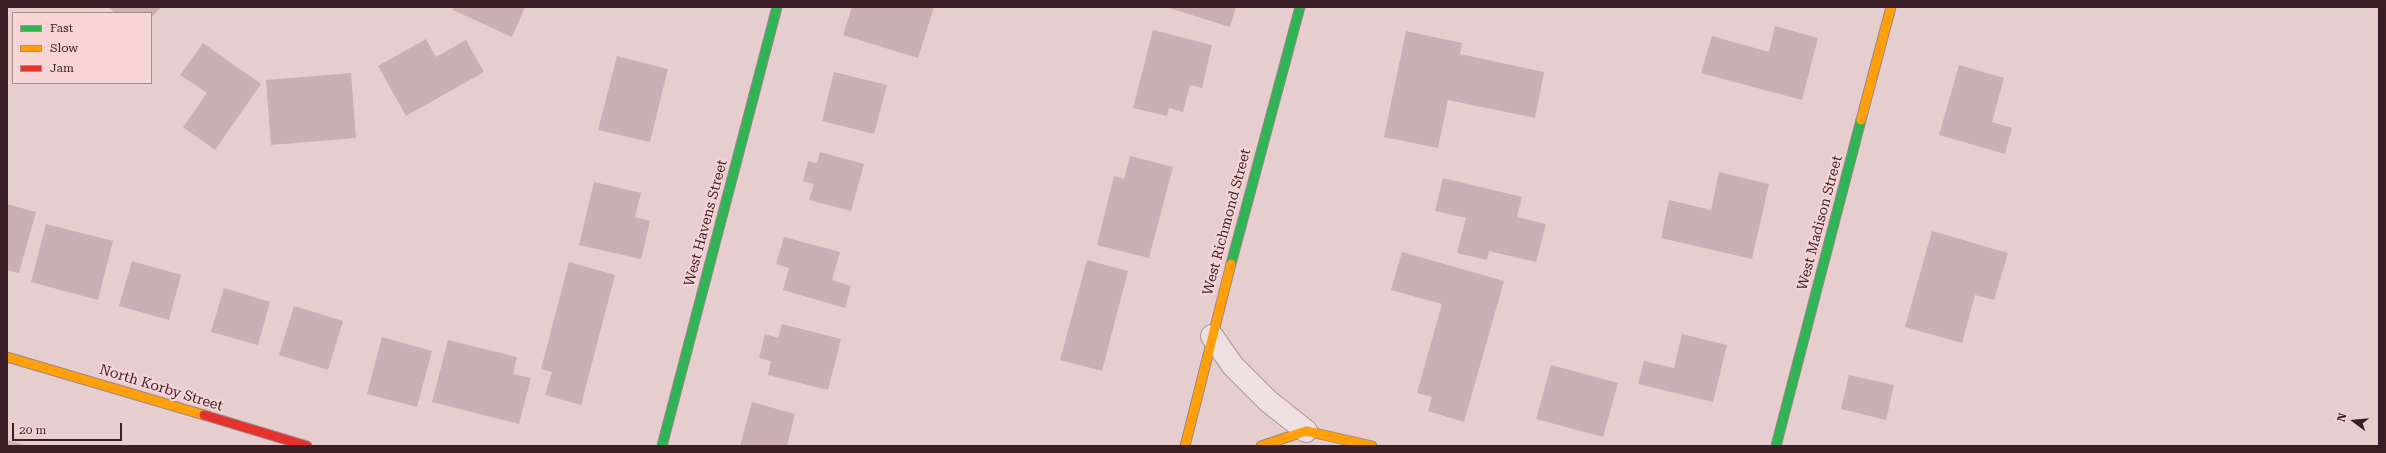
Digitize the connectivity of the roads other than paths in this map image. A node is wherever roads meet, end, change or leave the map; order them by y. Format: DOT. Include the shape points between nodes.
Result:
graph roads {
  1 [pos="777,7"];
  2 [pos="1300,7"];
  3 [pos="1891,7"];
  4 [pos="1212,336"];
  5 [pos="7,357"];
  6 [pos="1306,430"];
  7 [pos="307,446"];
  8 [pos="662,446"];
  9 [pos="1185,446"];
  10 [pos="1261,446"];
  11 [pos="1372,446"];
  12 [pos="1776,446"];
  1 -- 8 [label="street, West Havens Street"];
  2 -- 4 [label="street, West Richmond Street"];
  3 -- 12 [label="street, West Madison Street"];
  4 -- 6 [label="street" via="1233,366 1268,401"];
  4 -- 9 [label="street, West Richmond Street"];
  5 -- 7 [label="street, North Korby Street"];
  6 -- 10 [label="street"];
  6 -- 11 [label="street"];
}
